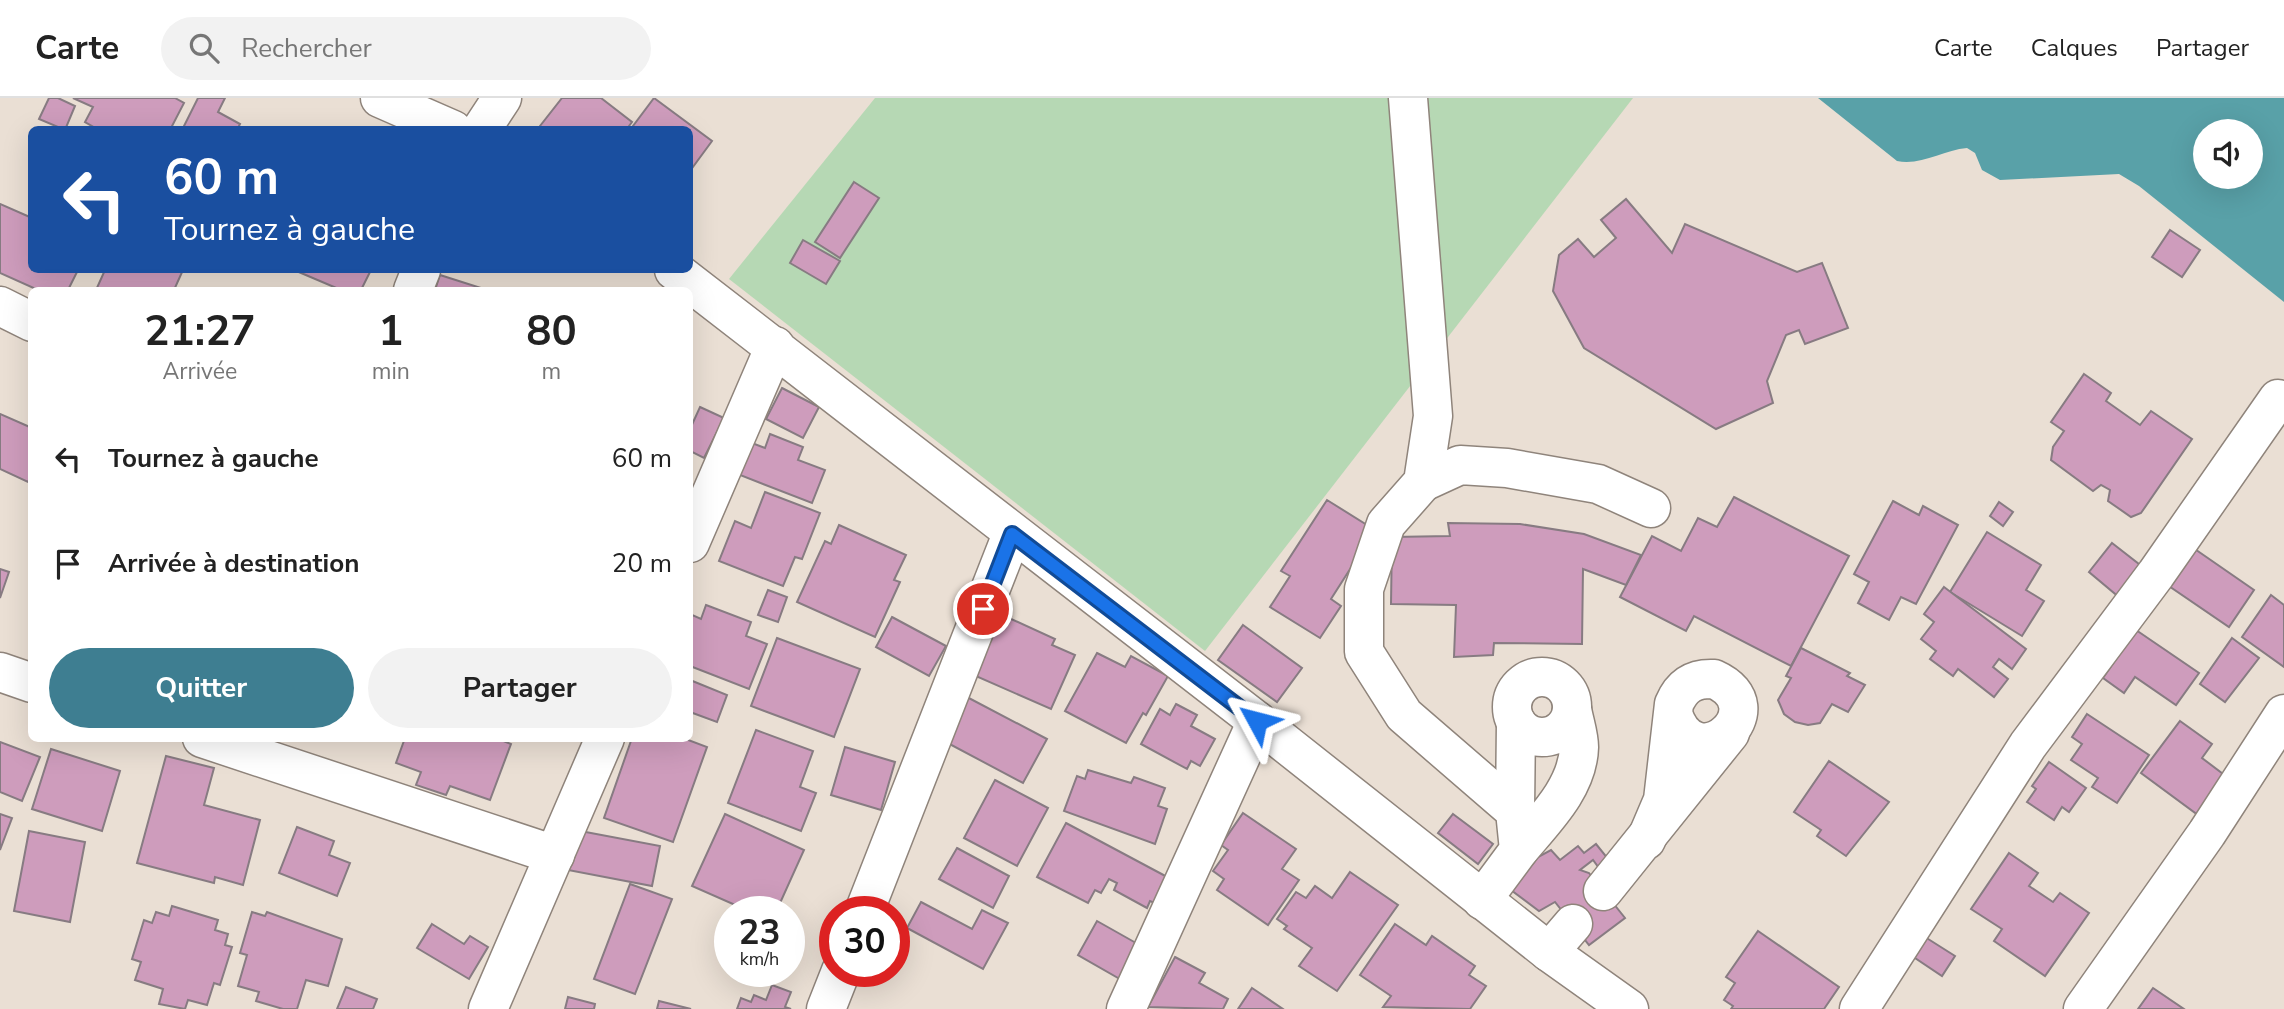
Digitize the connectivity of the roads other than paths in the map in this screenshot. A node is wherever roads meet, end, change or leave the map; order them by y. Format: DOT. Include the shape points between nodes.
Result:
graph roads {
  1 [pos="380,98"];
  2 [pos="502,98"];
  3 [pos="1408,98"];
  4 [pos="444,126"];
  5 [pos="484,126"];
  6 [pos="678,273"];
  7 [pos="0,306"];
  8 [pos="28,320"];
  9 [pos="775,346"];
  10 [pos="2278,399"];
  11 [pos="1423,482"];
  12 [pos="1651,508"];
  13 [pos="1012,534"];
  14 [pos="693,536"];
  15 [pos="0,672"];
  16 [pos="28,681"];
  17 [pos="1673,714"];
  18 [pos="2284,715"];
  19 [pos="1257,721"];
  20 [pos="1730,733"];
  21 [pos="223,742"];
  22 [pos="603,742"];
  23 [pos="1515,811"];
  24 [pos="1646,840"];
  25 [pos="1518,850"];
  26 [pos="555,855"];
  27 [pos="1603,891"];
  28 [pos="870,896"];
  29 [pos="1482,900"];
  30 [pos="835,987"];
  31 [pos="488,1009"];
  32 [pos="826,1009"];
  33 [pos="1126,1009"];
  34 [pos="1629,1009"];
  35 [pos="1859,1009"];
  36 [pos="2083,1009"];
  1 -- 4 [label="street"];
  2 -- 5 [label="street"];
  3 -- 11 [label="street" via="1433,416"];
  6 -- 9 [label="street"];
  7 -- 8 [label="street"];
  9 -- 13 [label="street"];
  9 -- 14 [label="street"];
  10 -- 35 [label="street" via="2156,574 2028,745"];
  11 -- 12 [label="street" via="1460,465 1507,468 1598,484"];
  11 -- 23 [label="street" via="1386,524 1364,589 1364,652 1404,715"];
  13 -- 19 [label="street"];
  13 -- 28 [label="street"];
  15 -- 16 [label="street"];
  17 -- 20 [label="street" via="1682,732 1699,742"];
  17 -- 20 [label="street" via="1684,687 1703,678 1714,679 1732,691 1737,701 1736,723"];
  17 -- 24 [label="street" via="1663,800"];
  18 -- 36 [label="street"];
  19 -- 29 [label="street"];
  19 -- 33 [label="street"];
  20 -- 24 [label="street"];
  21 -- 26 [label="street"];
  22 -- 26 [label="street"];
  23 -- 25 [label="street"];
  23 -- 25 [label="street" via="1516,693 1540,677 1550,678 1567,690 1579,748 1570,782"];
  24 -- 27 [label="street"];
  25 -- 29 [label="street"];
  26 -- 31 [label="street"];
  29 -- 34 [label="street" via="1561,938"];
  30 -- 32 [label="street"];
}
